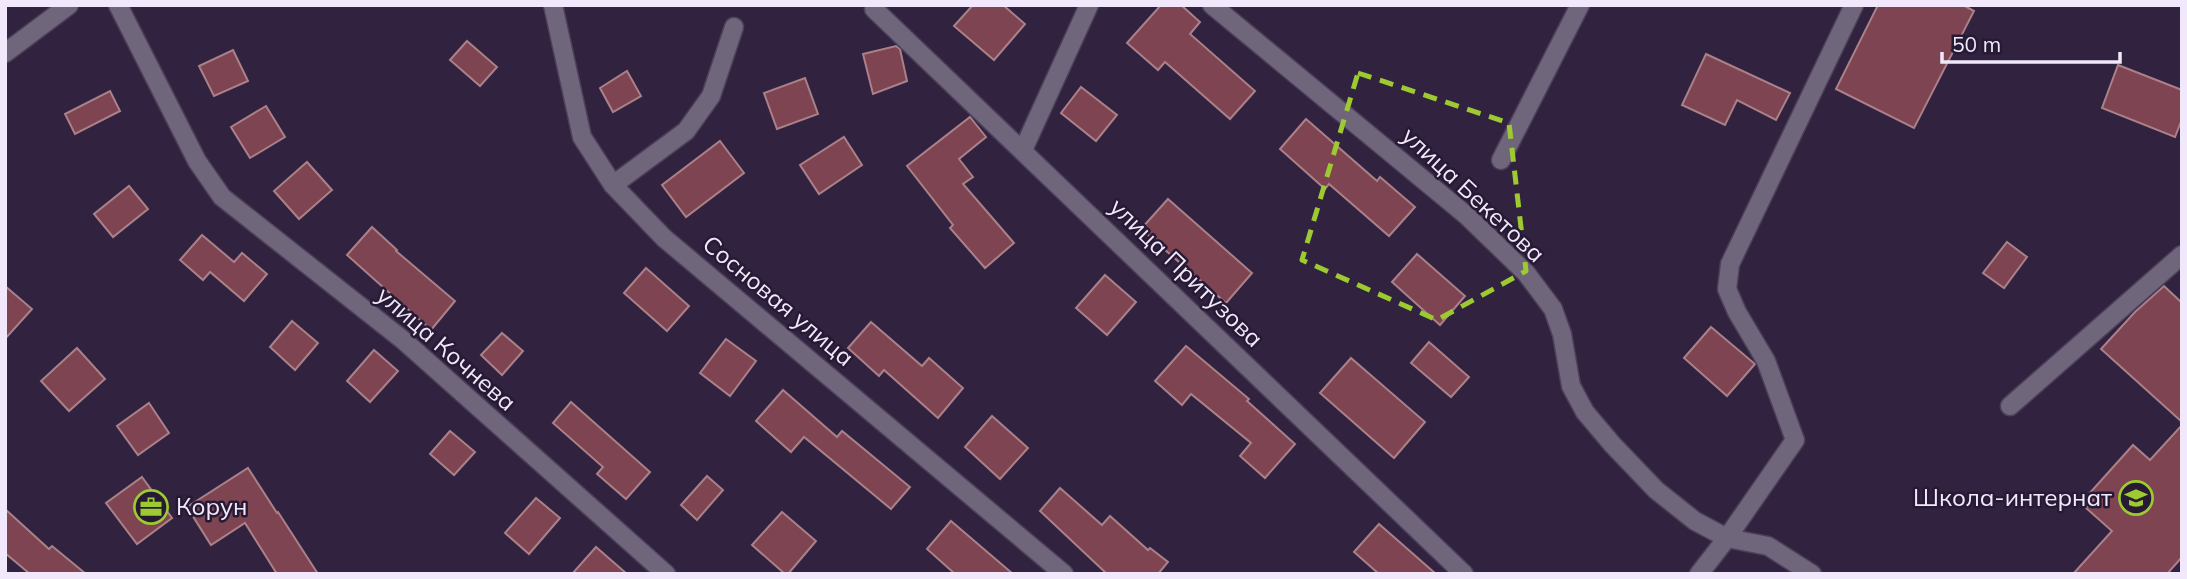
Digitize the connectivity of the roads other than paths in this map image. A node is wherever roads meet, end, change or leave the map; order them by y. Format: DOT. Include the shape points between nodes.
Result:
graph roads {
  1 [pos="69,5"];
  2 [pos="118,5"];
  3 [pos="553,5"];
  4 [pos="1089,5"];
  5 [pos="1212,5"];
  6 [pos="1580,5"];
  7 [pos="1854,5"];
  8 [pos="874,9"];
  9 [pos="734,27"];
  10 [pos="5,53"];
  11 [pos="1023,150"];
  12 [pos="1501,160"];
  13 [pos="613,185"];
  14 [pos="2182,255"];
  15 [pos="2010,406"];
  16 [pos="1727,538"];
  17 [pos="666,574"];
  18 [pos="1064,574"];
  19 [pos="1464,574"];
  20 [pos="1699,574"];
  21 [pos="1812,574"];
  1 -- 10 [label="street"];
  2 -- 17 [label="street, улица Кочнева" via="197,161 222,197 403,340"];
  3 -- 13 [label="street, Сосновая улица" via="582,137"];
  4 -- 11 [label="street"];
  5 -- 16 [label="street, улица Бекетова" via="1413,169 1516,264 1553,309 1571,386 1585,412 1657,490 1695,522"];
  6 -- 12 [label="street"];
  7 -- 16 [label="street" via="1730,264 1727,289 1766,361 1795,440"];
  8 -- 11 [label="street, улица Притузова"];
  9 -- 13 [label="street" via="711,96 686,131"];
  11 -- 19 [label="street, улица Притузова"];
  13 -- 18 [label="street, Сосновая улица" via="664,238"];
  14 -- 15 [label="street"];
  16 -- 20 [label="street"];
  16 -- 21 [label="street, улица Бекетова" via="1768,546"];
}
